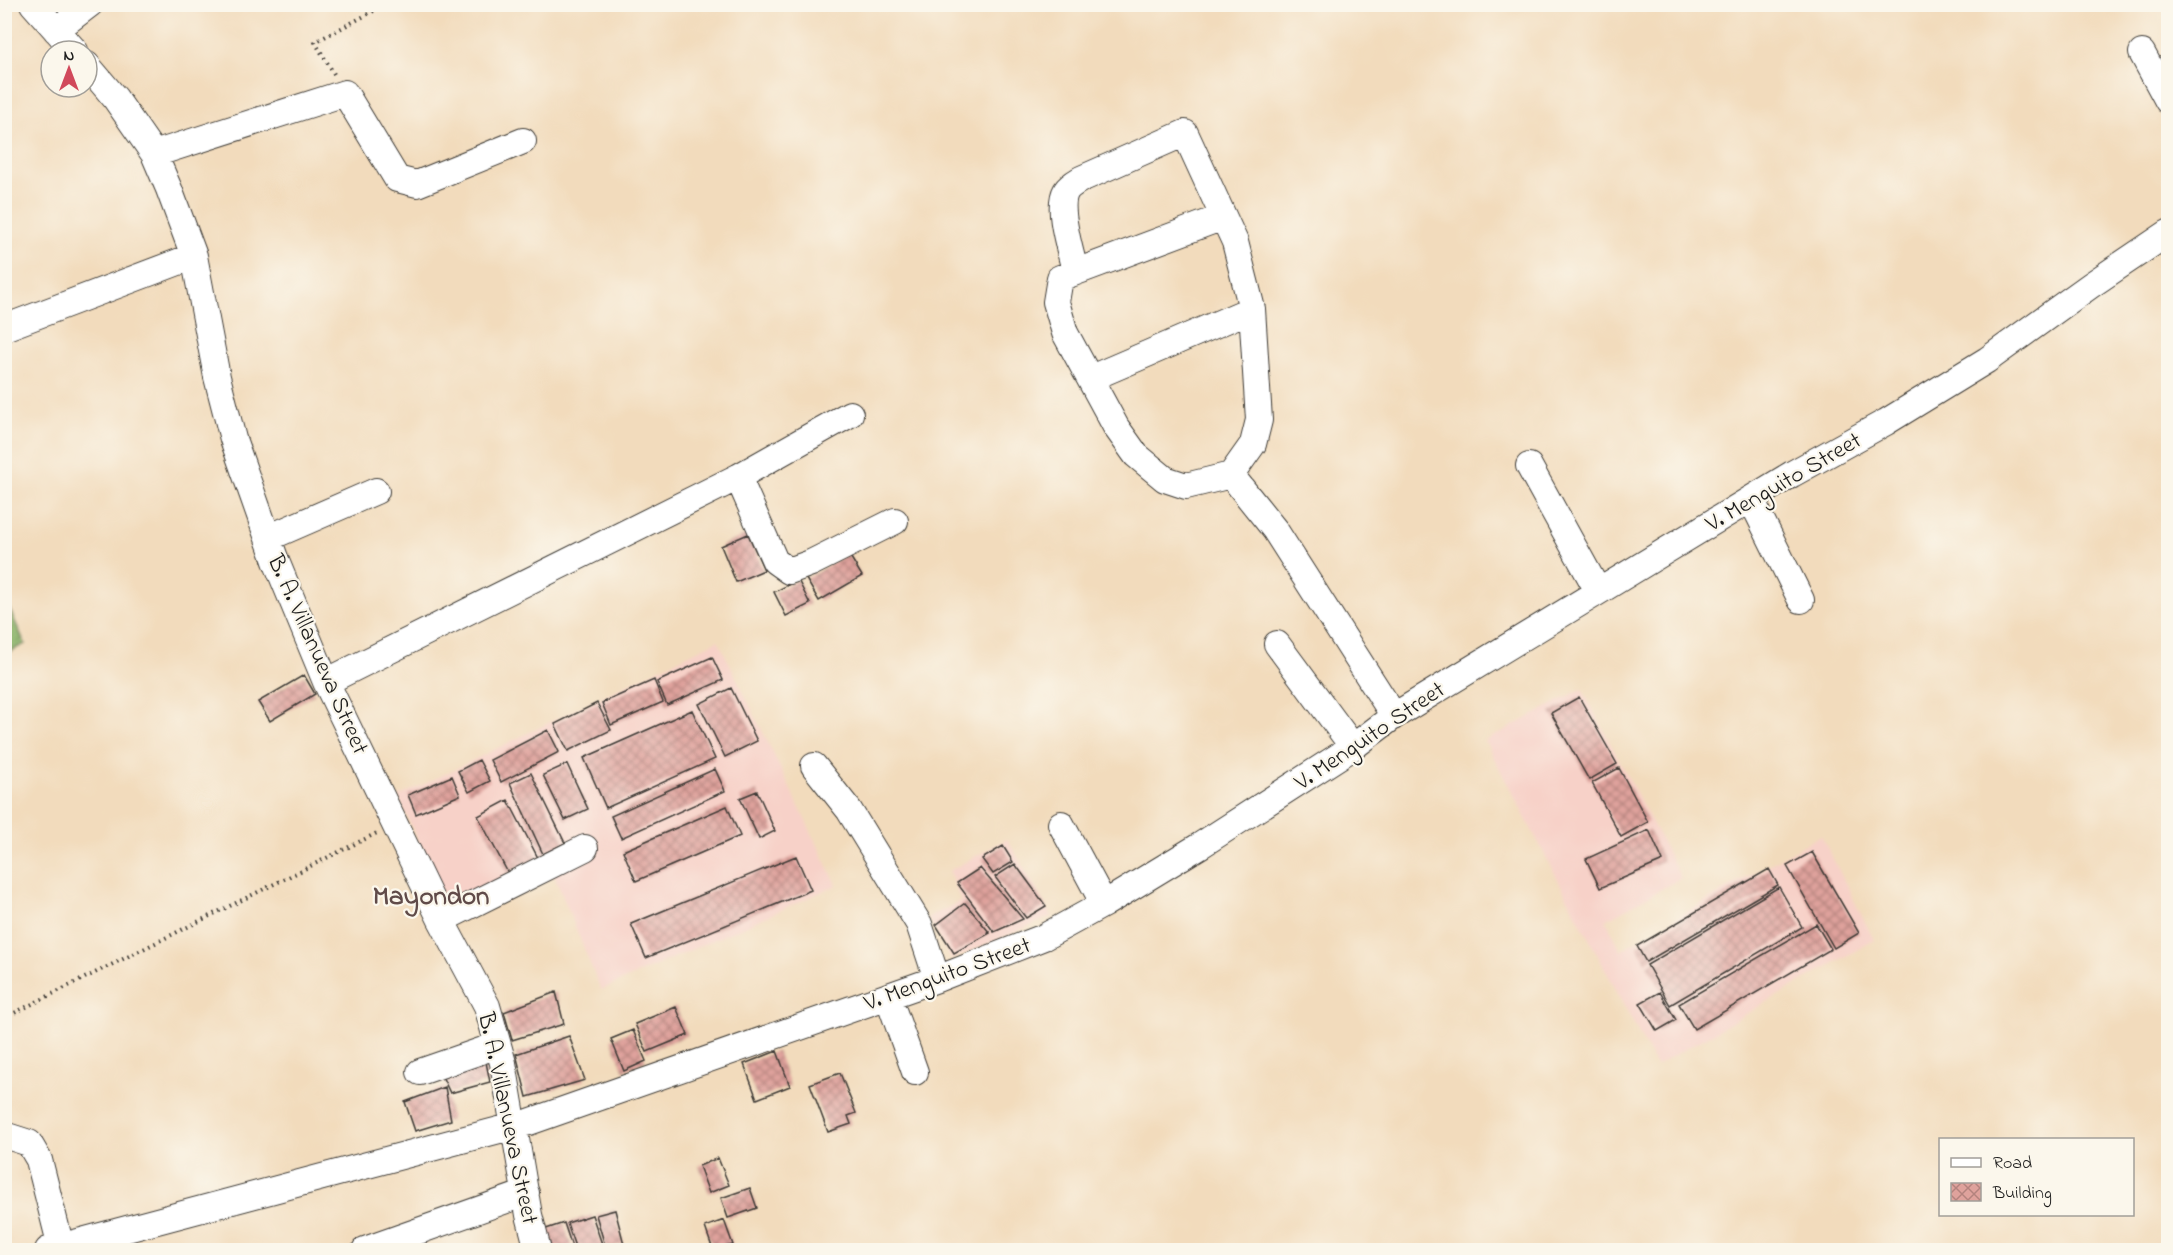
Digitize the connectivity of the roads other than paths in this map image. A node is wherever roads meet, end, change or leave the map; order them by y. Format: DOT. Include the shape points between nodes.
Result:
graph roads {
  1 [pos="33,4"];
  2 [pos="90,4"];
  3 [pos="56,30"];
  4 [pos="64,39"];
  5 [pos="2142,53"];
  6 [pos="99,79"];
  7 [pos="2169,101"];
  8 [pos="523,141"];
  9 [pos="154,154"];
  10 [pos="1223,217"];
  11 [pos="2169,233"];
  12 [pos="194,256"];
  13 [pos="1075,271"];
  14 [pos="1252,309"];
  15 [pos="7,320"];
  16 [pos="1091,378"];
  17 [pos="850,414"];
  18 [pos="1529,466"];
  19 [pos="1231,475"];
  20 [pos="738,477"];
  21 [pos="376,492"];
  22 [pos="1751,499"];
  23 [pos="895,521"];
  24 [pos="268,538"];
  25 [pos="1598,591"];
  26 [pos="1801,600"];
  27 [pos="1277,644"];
  28 [pos="326,682"];
  29 [pos="1394,716"];
  30 [pos="1353,747"];
  31 [pos="814,766"];
  32 [pos="1061,824"];
  33 [pos="585,848"];
  34 [pos="1104,904"];
  35 [pos="441,920"];
  36 [pos="937,979"];
  37 [pos="888,996"];
  38 [pos="498,1045"];
  39 [pos="420,1072"];
  40 [pos="915,1072"];
  41 [pos="514,1126"];
  42 [pos="4,1135"];
  43 [pos="526,1192"];
  44 [pos="55,1249"];
  45 [pos="365,1251"];
  46 [pos="538,1251"];
  1 -- 3 [label="street"];
  2 -- 3 [label="street"];
  3 -- 4 [label="street"];
  5 -- 7 [label="street"];
  6 -- 9 [label="street, B. A. Villanueva Street"];
  8 -- 9 [label="street" via="417,184 397,179 345,93"];
  9 -- 12 [label="street, B. A. Villanueva Street"];
  10 -- 13 [label="street"];
  10 -- 13 [label="street" via="1185,133 1081,179 1067,189 1063,200 1065,225"];
  10 -- 14 [label="street" via="1239,253"];
  11 -- 22 [label="street, V. Menguito Street" via="1987,360"];
  12 -- 15 [label="street"];
  12 -- 24 [label="street, B. A. Villanueva Street" via="233,439"];
  13 -- 16 [label="street" via="1060,278 1056,302 1065,333"];
  14 -- 16 [label="street"];
  14 -- 19 [label="street" via="1259,420 1253,444"];
  16 -- 19 [label="street" via="1116,428 1152,471 1186,486"];
  17 -- 20 [label="street"];
  18 -- 25 [label="street"];
  19 -- 29 [label="street" via="1275,530"];
  20 -- 23 [label="street" via="775,561 789,571"];
  20 -- 28 [label="street"];
  21 -- 24 [label="street"];
  22 -- 25 [label="street, V. Menguito Street"];
  22 -- 26 [label="street"];
  24 -- 28 [label="street, B. A. Villanueva Street"];
  25 -- 29 [label="street, V. Menguito Street"];
  27 -- 30 [label="street"];
  28 -- 35 [label="street, B. A. Villanueva Street"];
  29 -- 30 [label="street, V. Menguito Street"];
  30 -- 34 [label="street, V. Menguito Street"];
  31 -- 36 [label="street" via="849,810 919,924"];
  32 -- 34 [label="street"];
  33 -- 35 [label="street"];
  34 -- 36 [label="street, V. Menguito Street" via="1044,937"];
  35 -- 38 [label="street, B. A. Villanueva Street" via="487,1006"];
  36 -- 37 [label="street, V. Menguito Street"];
  37 -- 40 [label="street"];
  37 -- 41 [label="street, V. Menguito Street"];
  38 -- 39 [label="street"];
  38 -- 41 [label="street, B. A. Villanueva Street"];
  41 -- 43 [label="street, B. A. Villanueva Street"];
  41 -- 44 [label="street, V. Menguito Street"];
  42 -- 44 [label="street" via="29,1143 39,1160"];
  43 -- 45 [label="street"];
  43 -- 46 [label="street, B. A. Villanueva Street"];
}
